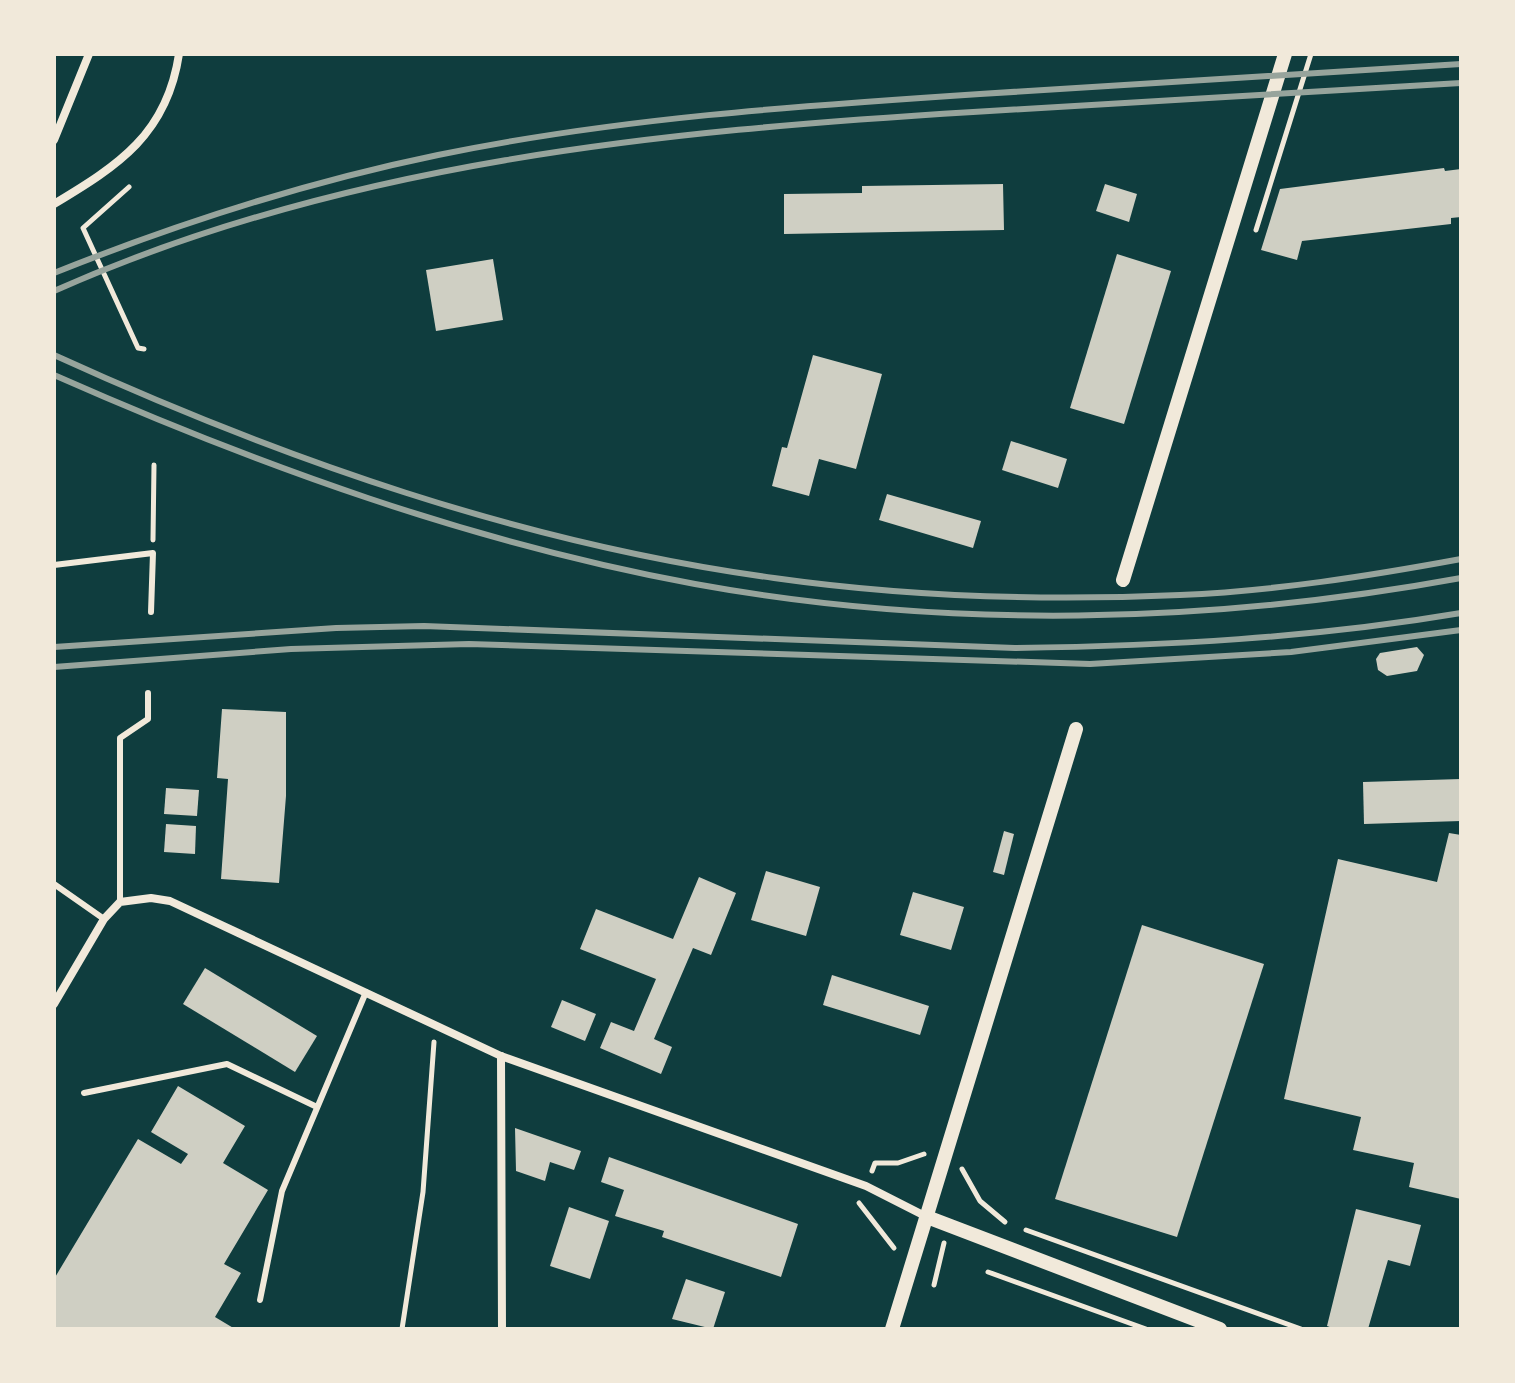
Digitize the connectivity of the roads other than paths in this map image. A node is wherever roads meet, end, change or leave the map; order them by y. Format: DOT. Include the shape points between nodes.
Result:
graph roads {
  1 [pos="89,54"];
  2 [pos="179,54"];
  3 [pos="1285,54"];
  4 [pos="54,140"];
  5 [pos="54,204"];
  6 [pos="54,565"];
  7 [pos="1123,580"];
  8 [pos="151,612"];
  9 [pos="148,693"];
  10 [pos="1076,729"];
  11 [pos="54,884"];
  12 [pos="120,902"];
  13 [pos="104,919"];
  14 [pos="366,992"];
  15 [pos="54,1004"];
  16 [pos="501,1056"];
  17 [pos="84,1093"];
  18 [pos="317,1107"];
  19 [pos="927,1217"];
  20 [pos="260,1300"];
  21 [pos="502,1329"];
  22 [pos="892,1329"];
  23 [pos="1220,1329"];
  1 -- 4 [label="street"];
  2 -- 5 [label="street" via="168,100 148,133 120,161"];
  3 -- 7 [label="street"];
  6 -- 8 [label="lane" via="153,553"];
  9 -- 12 [label="lane" via="148,719 120,738"];
  10 -- 19 [label="street"];
  11 -- 13 [label="lane"];
  12 -- 13 [label="street"];
  12 -- 14 [label="street" via="151,898 196,910"];
  13 -- 15 [label="street"];
  14 -- 16 [label="street"];
  14 -- 18 [label="lane"];
  16 -- 19 [label="street" via="866,1186"];
  16 -- 21 [label="street"];
  17 -- 18 [label="lane" via="227,1064"];
  18 -- 20 [label="lane" via="282,1191"];
  19 -- 22 [label="street"];
  19 -- 23 [label="street"];
}
